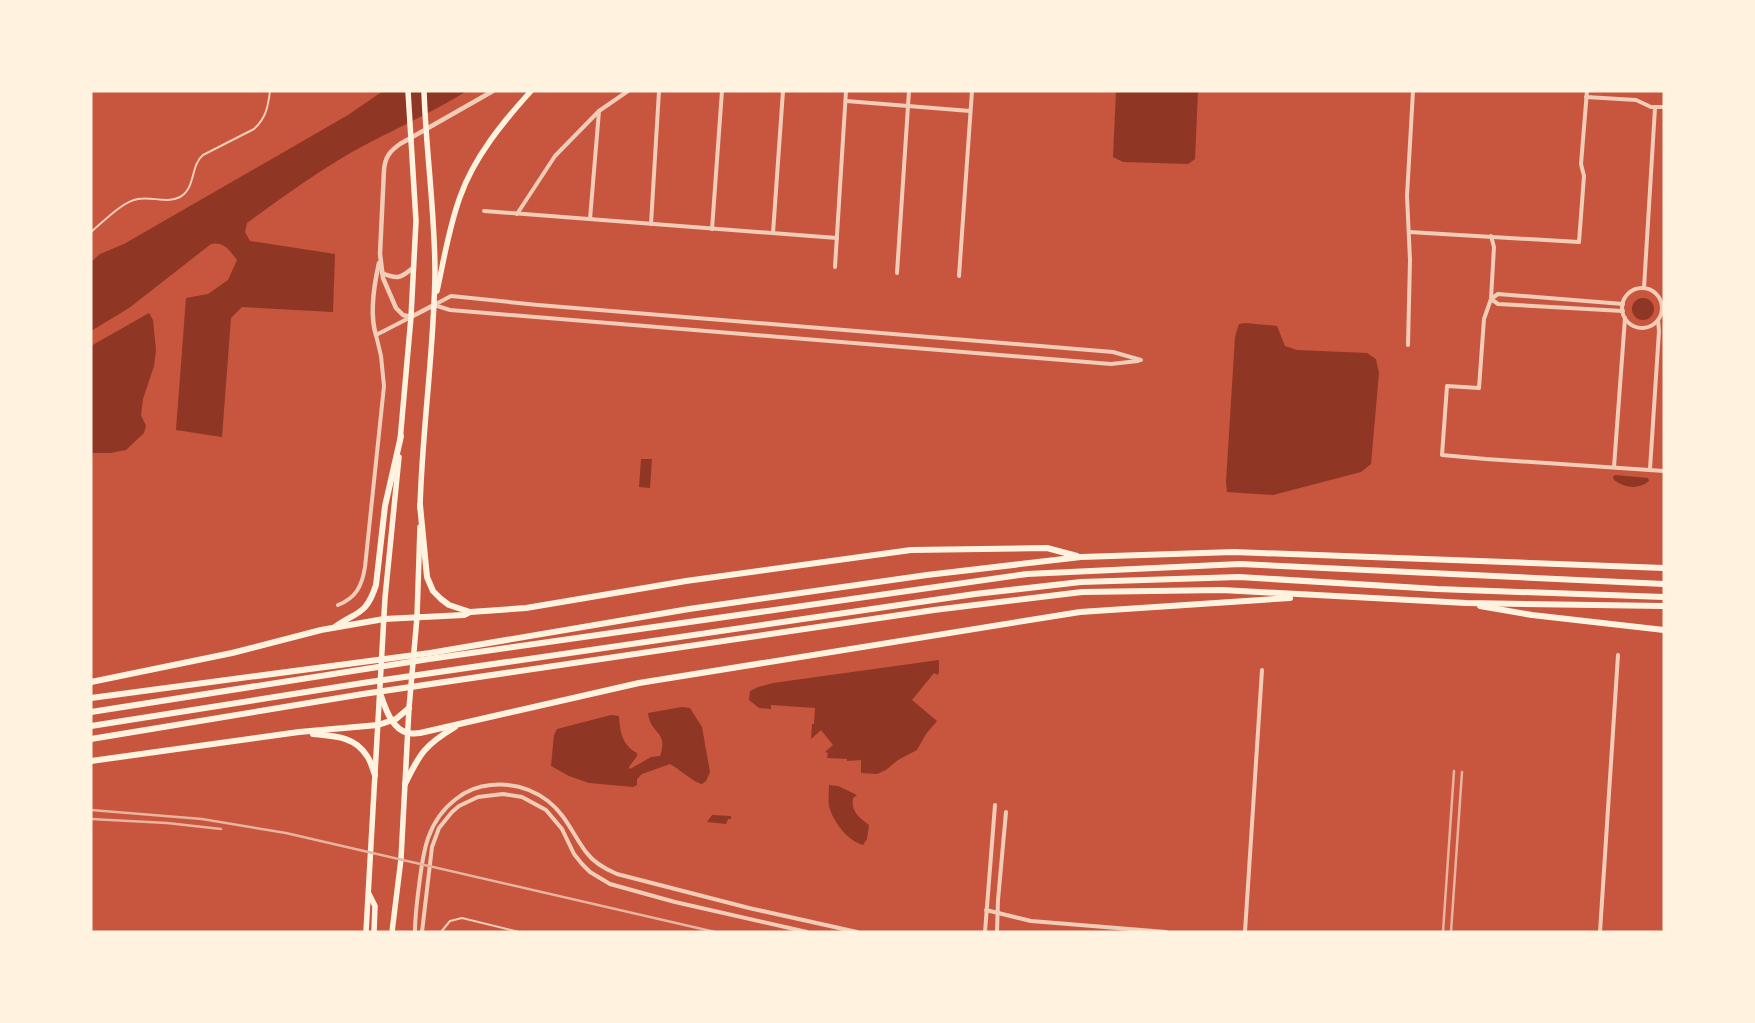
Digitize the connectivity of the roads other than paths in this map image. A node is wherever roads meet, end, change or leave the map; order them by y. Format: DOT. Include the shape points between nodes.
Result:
graph roads {
  1 [pos="270,91"];
  2 [pos="408,91"];
  3 [pos="424,91"];
  4 [pos="493,91"];
  5 [pos="530,91"];
  6 [pos="628,91"];
  7 [pos="659,91"];
  8 [pos="722,91"];
  9 [pos="783,91"];
  10 [pos="846,91"];
  11 [pos="909,91"];
  12 [pos="972,91"];
  13 [pos="1413,91"];
  14 [pos="1586,91"];
  15 [pos="1586,97"];
  16 [pos="846,101"];
  17 [pos="908,106"];
  18 [pos="1664,107"];
  19 [pos="1655,108"];
  20 [pos="599,111"];
  21 [pos="970,111"];
  22 [pos="484,211"];
  23 [pos="517,214"];
  24 [pos="590,219"];
  25 [pos="651,224"];
  26 [pos="712,229"];
  27 [pos="91,232"];
  28 [pos="1409,232"];
  29 [pos="774,233"];
  30 [pos="1490,236"];
  31 [pos="837,238"];
  32 [pos="380,254"];
  33 [pos="414,267"];
  34 [pos="835,267"];
  35 [pos="382,273"];
  36 [pos="897,273"];
  37 [pos="959,276"];
  38 [pos="1644,288"];
  39 [pos="1491,299"];
  40 [pos="1623,304"];
  41 [pos="434,305"];
  42 [pos="1663,306"];
  43 [pos="1623,311"];
  44 [pos="1662,315"];
  45 [pos="411,317"];
  46 [pos="1625,318"];
  47 [pos="1658,320"];
  48 [pos="376,335"];
  49 [pos="1408,345"];
  50 [pos="401,436"];
  51 [pos="1614,467"];
  52 [pos="1650,470"];
  53 [pos="1664,470"];
  54 [pos="420,506"];
  55 [pos="1081,558"];
  56 [pos="1664,568"];
  57 [pos="1664,584"];
  58 [pos="1318,596"];
  59 [pos="1628,596"];
  60 [pos="1664,597"];
  61 [pos="1664,601"];
  62 [pos="1466,603"];
  63 [pos="338,605"];
  64 [pos="1664,606"];
  65 [pos="470,612"];
  66 [pos="417,617"];
  67 [pos="384,619"];
  68 [pos="334,628"];
  69 [pos="1664,630"];
  70 [pos="1618,655"];
  71 [pos="430,656"];
  72 [pos="1262,670"];
  73 [pos="91,682"];
  74 [pos="380,693"];
  75 [pos="91,698"];
  76 [pos="409,708"];
  77 [pos="91,712"];
  78 [pos="391,721"];
  79 [pos="461,724"];
  80 [pos="378,725"];
  81 [pos="91,726"];
  82 [pos="299,732"];
  83 [pos="409,734"];
  84 [pos="91,739"];
  85 [pos="91,761"];
  86 [pos="375,774"];
  87 [pos="405,784"];
  88 [pos="995,805"];
  89 [pos="1006,812"];
  90 [pos="368,892"];
  91 [pos="986,910"];
  92 [pos="997,913"];
  93 [pos="366,932"];
  94 [pos="374,932"];
  95 [pos="392,932"];
  96 [pos="415,932"];
  97 [pos="422,932"];
  98 [pos="441,932"];
  99 [pos="518,932"];
  100 [pos="807,932"];
  101 [pos="857,932"];
  102 [pos="985,932"];
  103 [pos="997,932"];
  104 [pos="1166,932"];
  105 [pos="1245,932"];
  106 [pos="1600,932"];
  1 -- 27 [label="lane" via="268,108 260,124 203,155 184,194 172,200 140,198 129,201"];
  2 -- 33 [label="main road" via="416,221"];
  3 -- 41 [label="main road" via="434,225"];
  4 -- 32 [label="street" via="400,144 387,156"];
  5 -- 41 [label="main road" via="493,139 465,185 454,214"];
  6 -- 20 [label="street"];
  7 -- 25 [label="street"];
  8 -- 26 [label="street"];
  9 -- 29 [label="street"];
  10 -- 16 [label="street"];
  11 -- 17 [label="street"];
  12 -- 21 [label="street"];
  13 -- 28 [label="street" via="1407,187"];
  14 -- 15 [label="street"];
  15 -- 19 [label="street" via="1636,100"];
  15 -- 30 [label="street" via="1579,242"];
  16 -- 17 [label="street"];
  16 -- 31 [label="street"];
  17 -- 21 [label="street"];
  17 -- 36 [label="street"];
  18 -- 19 [label="street"];
  19 -- 38 [label="street"];
  20 -- 23 [label="street" via="555,156"];
  20 -- 24 [label="street"];
  21 -- 37 [label="street"];
  22 -- 23 [label="street"];
  23 -- 24 [label="street"];
  24 -- 25 [label="street"];
  25 -- 26 [label="street"];
  26 -- 29 [label="street"];
  28 -- 30 [label="street"];
  28 -- 49 [label="street"];
  29 -- 31 [label="street"];
  30 -- 39 [label="street" via="1494,247"];
  31 -- 34 [label="street"];
  32 -- 35 [label="street"];
  32 -- 48 [label="street" via="375,280 373,321"];
  33 -- 35 [label="street" via="399,277"];
  33 -- 45 [label="main road"];
  35 -- 45 [label="street" via="396,308 402,315"];
  38 -- 40 [label="street" via="1633,290"];
  38 -- 42 [label="street" via="1654,292"];
  39 -- 40 [label="street" via="1498,294"];
  39 -- 43 [label="street" via="1498,304"];
  39 -- 51 [label="street" via="1484,320 1479,388 1448,386 1442,455"];
  40 -- 43 [label="street"];
  41 -- 41 [label="street" via="450,310 1111,364 1141,360 1113,352 451,296"];
  41 -- 45 [label="street"];
  41 -- 54 [label="main road"];
  42 -- 44 [label="street"];
  43 -- 46 [label="street"];
  44 -- 47 [label="street"];
  45 -- 48 [label="street"];
  45 -- 50 [label="main road"];
  46 -- 47 [label="street" via="1640,328"];
  46 -- 51 [label="street"];
  47 -- 52 [label="street"];
  48 -- 63 [label="street" via="383,366 383,396 364,574 354,596"];
  50 -- 67 [label="main road"];
  50 -- 68 [label="highway" via="385,506 372,598 355,617"];
  51 -- 52 [label="street"];
  52 -- 53 [label="street"];
  54 -- 65 [label="highway" via="427,577 431,587 445,602"];
  54 -- 66 [label="main road"];
  55 -- 56 [label="highway" via="1234,552"];
  55 -- 65 [label="highway" via="1047,548 911,550 526,608"];
  55 -- 71 [label="highway" via="927,575 689,609"];
  57 -- 71 [label="highway" via="1240,564 1028,574"];
  58 -- 62 [label="highway"];
  58 -- 79 [label="highway" via="1080,612 639,683"];
  58 -- 84 [label="highway" via="1222,590 1082,592 934,610 428,684"];
  59 -- 60 [label="highway"];
  59 -- 61 [label="highway"];
  59 -- 81 [label="highway" via="1238,577 1082,582 975,594"];
  62 -- 64 [label="highway"];
  62 -- 69 [label="highway" via="1494,610"];
  65 -- 66 [label="highway"];
  66 -- 67 [label="highway"];
  66 -- 76 [label="main road"];
  67 -- 68 [label="highway"];
  67 -- 74 [label="main road"];
  68 -- 73 [label="highway"];
  70 -- 106 [label="street"];
  71 -- 75 [label="highway"];
  71 -- 77 [label="highway"];
  72 -- 105 [label="street"];
  74 -- 78 [label="highway"];
  74 -- 80 [label="main road"];
  76 -- 78 [label="highway"];
  76 -- 83 [label="main road"];
  78 -- 80 [label="highway"];
  78 -- 83 [label="highway"];
  79 -- 83 [label="highway"];
  79 -- 87 [label="highway" via="427,746"];
  80 -- 82 [label="highway"];
  80 -- 86 [label="main road"];
  82 -- 85 [label="highway"];
  82 -- 86 [label="highway" via="350,740 368,756"];
  83 -- 87 [label="main road"];
  86 -- 90 [label="main road"];
  87 -- 95 [label="main road"];
  88 -- 91 [label="street"];
  89 -- 92 [label="street"];
  90 -- 93 [label="main road"];
  90 -- 94 [label="main road" via="375,906"];
  91 -- 92 [label="street"];
  91 -- 102 [label="street"];
  92 -- 103 [label="street"];
  92 -- 104 [label="street" via="1031,921"];
  96 -- 101 [label="street" via="424,848 434,823 443,810 467,792 484,786 505,785 523,788 559,810 586,852 605,869 749,908"];
  97 -- 100 [label="street" via="432,847 439,828 460,806 494,794 522,797 546,810 562,829 582,864 610,884"];
  98 -- 99 [label="lane" via="450,921 462,918"];
}
